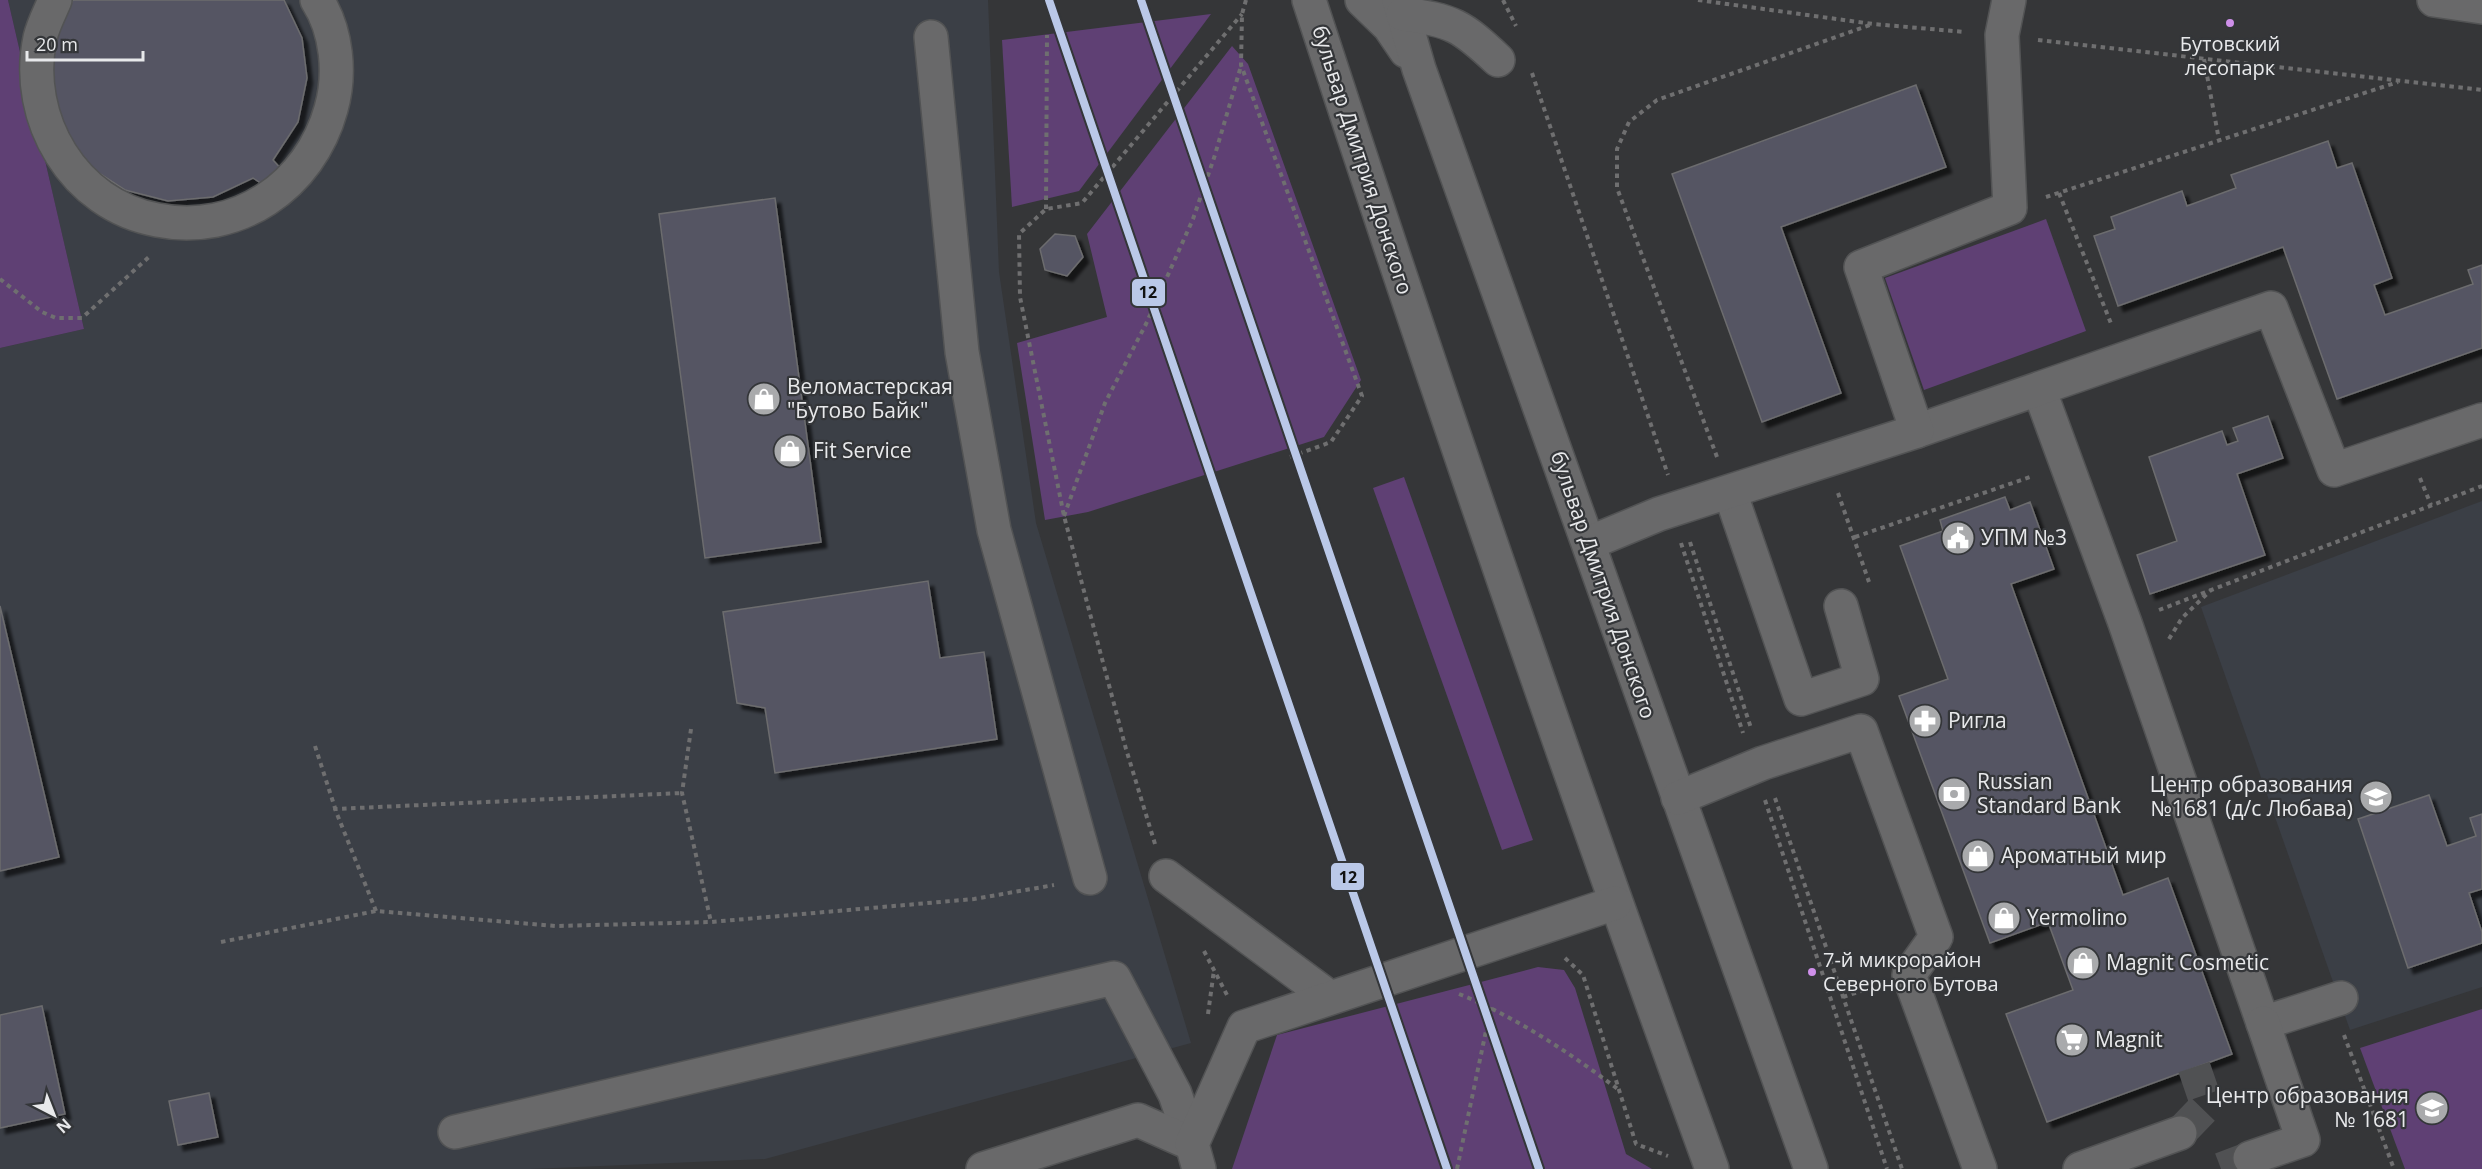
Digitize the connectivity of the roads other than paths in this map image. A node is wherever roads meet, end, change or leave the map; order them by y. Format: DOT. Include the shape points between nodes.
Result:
graph roads {
  1 [pos="55,0"];
  2 [pos="317,0"];
  3 [pos="1308,0"];
  4 [pos="1362,0"];
  5 [pos="2009,0"];
  6 [pos="2434,0"];
  7 [pos="2482,6"];
  8 [pos="1401,7"];
  9 [pos="931,37"];
  10 [pos="1514,63"];
  11 [pos="1419,69"];
  12 [pos="2039,389"];
  13 [pos="2482,420"];
  14 [pos="1917,431"];
  15 [pos="1730,492"];
  16 [pos="1589,543"];
  17 [pos="1841,606"];
  18 [pos="1678,798"];
  19 [pos="1166,876"];
  20 [pos="1090,878"];
  21 [pos="1615,903"];
  22 [pos="1329,997"];
  23 [pos="2334,1000"];
  24 [pos="2263,1023"];
  25 [pos="455,1132"];
  26 [pos="2180,1133"];
  27 [pos="1196,1156"];
  28 [pos="2250,1158"];
  29 [pos="983,1169"];
  30 [pos="1712,1169"];
  31 [pos="1811,1169"];
  32 [pos="1980,1169"];
  33 [pos="2080,1169"];
  1 -- 2 [label="street" via="40,37 36,77 43,117 60,154 85,184 119,207 157,220 197,223 236,214 251,221 303,168 324,133 336,92 335,51"];
  3 -- 21 [label="street, бульвар Дмитрия Донского"];
  4 -- 11 [label="street" via="1389,26"];
  5 -- 14 [label="street" via="2002,35 2010,208 1861,267"];
  6 -- 7 [label="street"];
  8 -- 10 [label="street" via="1468,32"];
  8 -- 11 [label="street, бульвар Дмитрия Донского"];
  9 -- 20 [label="street" via="962,352 994,530"];
  11 -- 16 [label="street, бульвар Дмитрия Донского"];
  12 -- 13 [label="street" via="2271,309 2334,470"];
  12 -- 14 [label="street"];
  12 -- 24 [label="street" via="2125,623"];
  14 -- 15 [label="street"];
  15 -- 16 [label="street" via="1659,514"];
  15 -- 17 [label="street" via="1801,699 1862,679"];
  16 -- 18 [label="street, бульвар Дмитрия Донского"];
  18 -- 31 [label="street, бульвар Дмитрия Донского"];
  18 -- 32 [label="street" via="1758,765 1861,731 1936,936 1909,975"];
  19 -- 22 [label="street"];
  21 -- 22 [label="street"];
  21 -- 30 [label="street, бульвар Дмитрия Донского"];
  22 -- 27 [label="street" via="1244,1027"];
  23 -- 24 [label="street"];
  24 -- 28 [label="street" via="2303,1140"];
  25 -- 27 [label="street" via="1114,978 1175,1094"];
  26 -- 33 [label="street"];
  27 -- 29 [label="street" via="1138,1120"];
}
